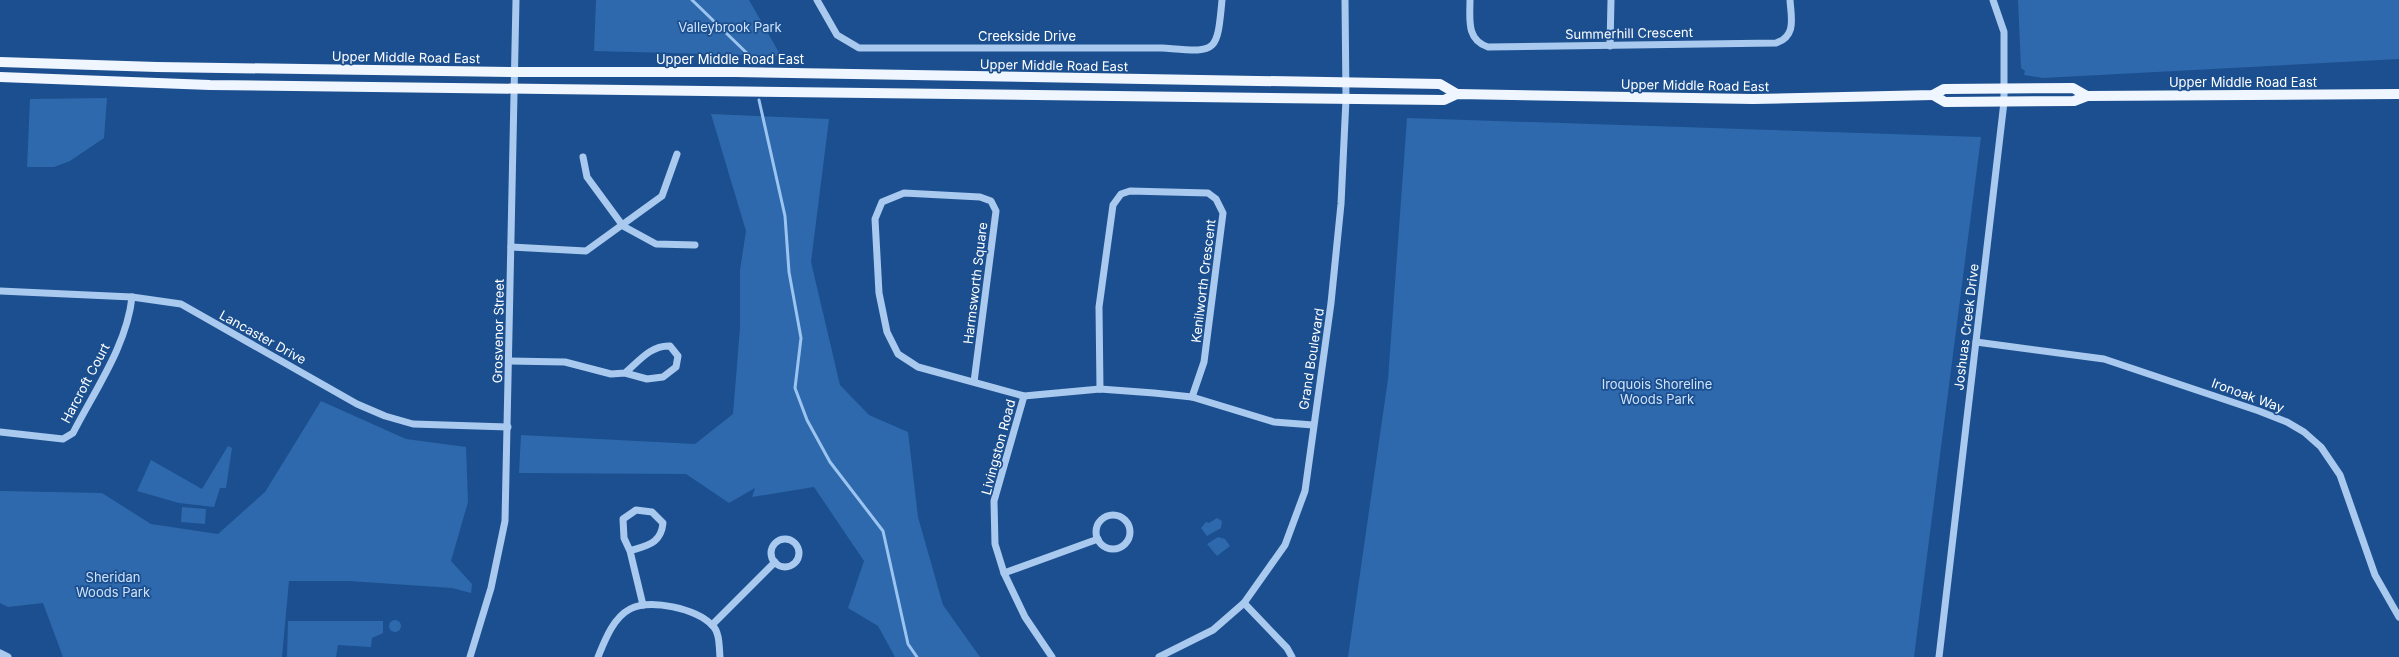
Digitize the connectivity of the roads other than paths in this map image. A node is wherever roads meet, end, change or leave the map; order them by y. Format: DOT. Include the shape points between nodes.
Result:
graph roads {
  1 [pos="516,0"];
  2 [pos="817,0"];
  3 [pos="1222,0"];
  4 [pos="1345,0"];
  5 [pos="1470,0"];
  6 [pos="1611,0"];
  7 [pos="1790,0"];
  8 [pos="1993,0"];
  9 [pos="1610,46"];
  10 [pos="0,62"];
  11 [pos="515,72"];
  12 [pos="0,77"];
  13 [pos="1346,83"];
  14 [pos="514,88"];
  15 [pos="2005,88"];
  16 [pos="1457,94"];
  17 [pos="2399,94"];
  18 [pos="1933,95"];
  19 [pos="2087,96"];
  20 [pos="1346,99"];
  21 [pos="2004,102"];
  22 [pos="677,154"];
  23 [pos="583,157"];
  24 [pos="623,226"];
  25 [pos="695,244"];
  26 [pos="511,247"];
  27 [pos="0,291"];
  28 [pos="132,297"];
  29 [pos="1976,342"];
  30 [pos="509,361"];
  31 [pos="625,373"];
  32 [pos="974,382"];
  33 [pos="1100,389"];
  34 [pos="1024,396"];
  35 [pos="1192,397"];
  36 [pos="1313,425"];
  37 [pos="508,427"];
  38 [pos="0,432"];
  39 [pos="1098,539"];
  40 [pos="630,551"];
  41 [pos="775,562"];
  42 [pos="1004,573"];
  43 [pos="1244,603"];
  44 [pos="643,606"];
  45 [pos="2399,617"];
  46 [pos="712,625"];
  47 [pos="0,653"];
  48 [pos="8,657"];
  49 [pos="470,657"];
  50 [pos="598,657"];
  51 [pos="720,657"];
  52 [pos="1052,657"];
  53 [pos="1159,657"];
  54 [pos="1292,657"];
  55 [pos="1939,657"];
  1 -- 11 [label="street, Grosvenor Street"];
  2 -- 3 [label="street, Creekside Drive" via="837,35 859,48 1162,48 1203,51 1215,43 1217,38"];
  4 -- 13 [label="street, Grand Boulevard"];
  5 -- 9 [label="street, Summerhill Crescent" via="1470,31 1480,44 1488,47"];
  6 -- 9 [label="street"];
  7 -- 9 [label="street, Summerhill Crescent" via="1792,29 1786,38 1776,43"];
  8 -- 15 [label="street, Joshuas Creek Drive" via="2004,32"];
  10 -- 11 [label="main road, Upper Middle Road East"];
  11 -- 13 [label="main road, Upper Middle Road East" via="743,72"];
  11 -- 14 [label="street, Grosvenor Street"];
  12 -- 14 [label="main road, Upper Middle Road East" via="210,85"];
  13 -- 16 [label="main road, Upper Middle Road East" via="1440,84"];
  13 -- 20 [label="street, Grand Boulevard"];
  14 -- 20 [label="main road, Upper Middle Road East"];
  14 -- 26 [label="street, Grosvenor Street"];
  15 -- 18 [label="main road, Upper Middle Road East" via="1944,89"];
  15 -- 19 [label="main road, Upper Middle Road East" via="2073,88"];
  15 -- 21 [label="street, Joshuas Creek Drive"];
  16 -- 18 [label="main road, Upper Middle Road East" via="1753,99"];
  16 -- 20 [label="main road, Upper Middle Road East" via="1444,100"];
  17 -- 19 [label="main road, Upper Middle Road East"];
  18 -- 21 [label="main road, Upper Middle Road East" via="1945,102"];
  19 -- 21 [label="main road, Upper Middle Road East" via="2074,101"];
  20 -- 36 [label="street, Grand Boulevard" via="1341,204 1332,296"];
  21 -- 29 [label="street, Joshuas Creek Drive"];
  22 -- 24 [label="street" via="662,196"];
  23 -- 24 [label="street" via="587,177"];
  24 -- 25 [label="street" via="656,244"];
  24 -- 26 [label="street" via="586,251"];
  26 -- 30 [label="street, Grosvenor Street"];
  27 -- 28 [label="street, Lancaster Drive"];
  28 -- 37 [label="street, Lancaster Drive" via="181,304 357,404 384,416 413,424"];
  28 -- 38 [label="street, Harcroft Court" via="120,342 73,433 63,439"];
  29 -- 45 [label="street, Ironoak Way" via="2104,360 2259,411 2304,432 2322,447 2340,475 2375,575"];
  29 -- 55 [label="street, Joshuas Creek Drive"];
  30 -- 31 [label="street" via="564,362 611,374"];
  30 -- 37 [label="street, Grosvenor Street"];
  31 -- 31 [label="street" via="647,379 663,377 676,367 678,356 670,346 661,346 651,350"];
  32 -- 32 [label="street, Harmsworth Square" via="996,211 991,201 980,196 904,193 882,202 875,219 879,293 887,332 898,354 918,367"];
  32 -- 34 [label="street, Harmsworth Square"];
  33 -- 34 [label="street, Harmsworth Square"];
  33 -- 35 [label="street, Harmsworth Square"];
  33 -- 35 [label="street, Kenilworth Crescent" via="1099,307 1114,205 1121,194 1130,191 1208,193 1216,199 1224,213 1204,362"];
  34 -- 42 [label="street, Livingston Road" via="994,501 995,544"];
  35 -- 36 [label="street, Harmsworth Square" via="1274,422"];
  36 -- 43 [label="street, Grand Boulevard" via="1305,491 1285,545"];
  37 -- 49 [label="street, Grosvenor Street" via="507,500 502,541 486,608"];
  39 -- 39 [label="street" via="1106,547 1123,546 1130,536 1129,525 1117,515 1106,516 1098,524"];
  39 -- 42 [label="street"];
  40 -- 40 [label="street" via="624,538 623,519 636,510 652,512 663,523 662,533 655,542"];
  40 -- 44 [label="street"];
  41 -- 46 [label="street"];
  42 -- 52 [label="street, Livingston Road" via="1024,617"];
  43 -- 53 [label="street, Grand Boulevard" via="1213,630"];
  43 -- 54 [label="street" via="1287,648"];
  44 -- 46 [label="street" via="652,603 689,611"];
  44 -- 50 [label="street" via="630,609 617,621"];
  46 -- 51 [label="street" via="717,634"];
  47 -- 48 [label="street"];
}
